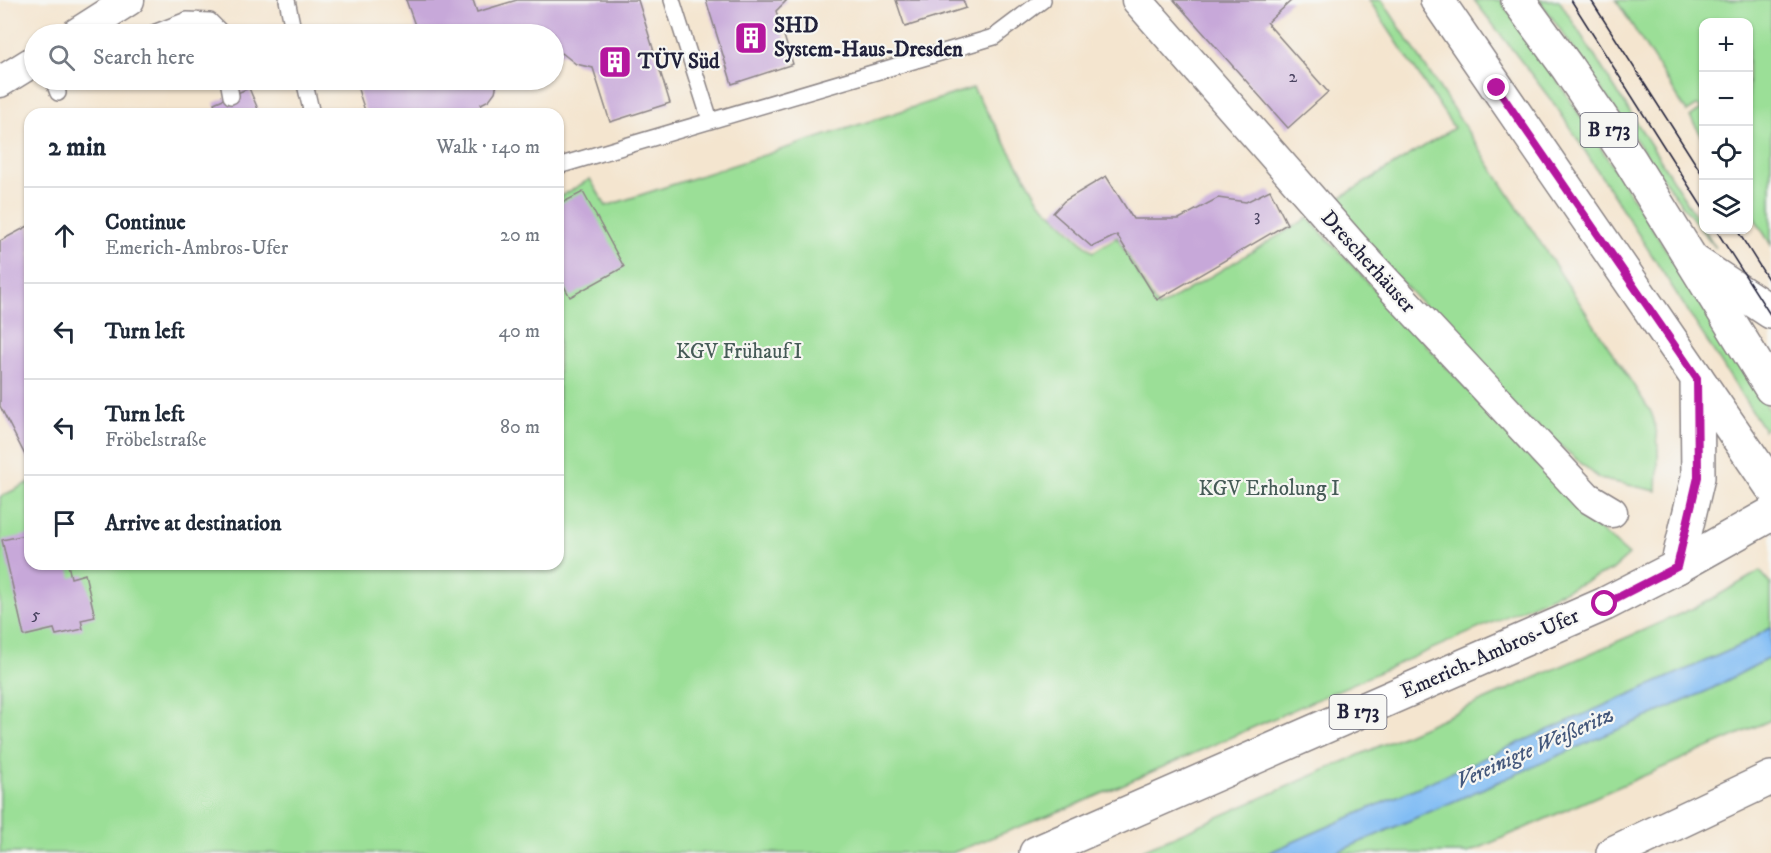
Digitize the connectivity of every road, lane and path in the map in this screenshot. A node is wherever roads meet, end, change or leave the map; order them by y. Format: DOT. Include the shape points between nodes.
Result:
graph roads {
  1 [pos="129,0"];
  2 [pos="287,0"];
  3 [pos="672,0"];
  4 [pos="1043,0"];
  5 [pos="1137,0"];
  6 [pos="1437,0"];
  7 [pos="1518,0"];
  8 [pos="91,24"];
  9 [pos="177,24"];
  10 [pos="213,24"];
  11 [pos="292,24"];
  12 [pos="24,67"];
  13 [pos="0,82"];
  14 [pos="230,90"];
  15 [pos="306,90"];
  16 [pos="231,96"];
  17 [pos="311,108"];
  18 [pos="710,120"];
  19 [pos="564,164"];
  20 [pos="1692,260"];
  21 [pos="1771,312"];
  22 [pos="1697,378"];
  23 [pos="1771,388"];
  24 [pos="1771,486"];
  25 [pos="1612,512"];
  26 [pos="1771,514"];
  27 [pos="1677,567"];
  28 [pos="1771,778"];
  29 [pos="1036,853"];
  30 [pos="1613,853"];
  1 -- 8 [label="street"];
  2 -- 11 [label="lane"];
  3 -- 18 [label="lane"];
  4 -- 18 [label="lane" via="994,37"];
  5 -- 25 [label="street, Drescherhäuser" via="1353,246 1587,496"];
  6 -- 22 [label="main road"];
  7 -- 20 [label="main road, B 173" via="1630,160"];
  9 -- 10 [label="lane" via="187,20"];
  12 -- 13 [label="street"];
  14 -- 16 [label="lane"];
  15 -- 17 [label="lane"];
  18 -- 19 [label="lane"];
  20 -- 21 [label="main road"];
  20 -- 23 [label="main road, B 173"];
  22 -- 24 [label="main road"];
  22 -- 27 [label="main road" via="1698,477"];
  26 -- 27 [label="main road, Emerich-Ambros-Ufer"];
  27 -- 29 [label="main road, Emerich-Ambros-Ufer / B 173" via="1605,604"];
  28 -- 30 [label="main road"];
}
